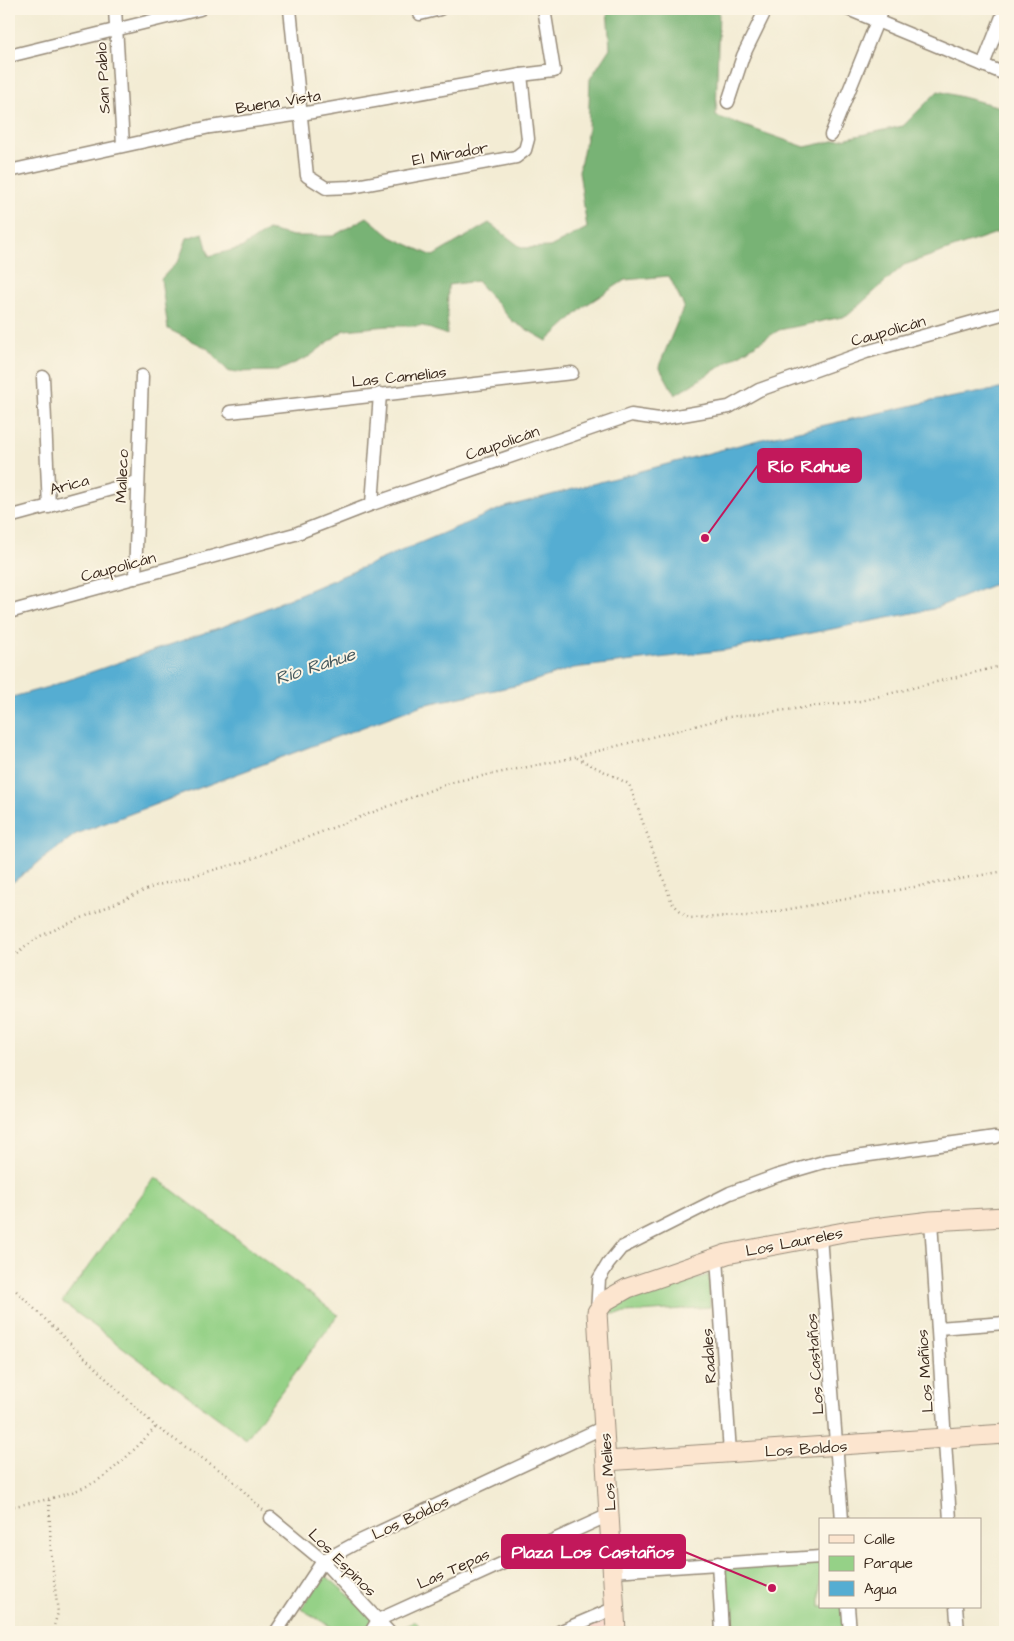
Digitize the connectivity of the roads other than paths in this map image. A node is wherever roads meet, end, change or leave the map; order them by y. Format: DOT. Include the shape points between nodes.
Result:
graph roads {
  1 [pos="115,9"];
  2 [pos="200,9"];
  3 [pos="290,9"];
  4 [pos="440,9"];
  5 [pos="544,9"];
  6 [pos="766,9"];
  7 [pos="848,9"];
  8 [pos="882,9"];
  9 [pos="1005,9"];
  10 [pos="420,14"];
  11 [pos="877,21"];
  12 [pos="116,29"];
  13 [pos="9,56"];
  14 [pos="983,65"];
  15 [pos="1005,74"];
  16 [pos="521,75"];
  17 [pos="728,102"];
  18 [pos="301,114"];
  19 [pos="831,135"];
  20 [pos="123,146"];
  21 [pos="9,171"];
  22 [pos="1005,313"];
  23 [pos="572,373"];
  24 [pos="142,376"];
  25 [pos="43,377"];
  26 [pos="380,394"];
  27 [pos="230,412"];
  28 [pos="137,482"];
  29 [pos="372,504"];
  30 [pos="49,507"];
  31 [pos="9,518"];
  32 [pos="135,578"];
  33 [pos="9,612"];
  34 [pos="996,1137"];
  35 [pos="1005,1217"];
  36 [pos="931,1221"];
  37 [pos="820,1236"];
  38 [pos="718,1258"];
  39 [pos="597,1312"];
  40 [pos="1005,1323"];
  41 [pos="938,1328"];
  42 [pos="604,1427"];
  43 [pos="1005,1434"];
  44 [pos="945,1438"];
  45 [pos="836,1446"];
  46 [pos="730,1453"];
  47 [pos="606,1461"];
  48 [pos="609,1516"];
  49 [pos="271,1518"];
  50 [pos="842,1518"];
  51 [pos="950,1518"];
  52 [pos="819,1557"];
  53 [pos="323,1561"];
  54 [pos="718,1563"];
  55 [pos="613,1571"];
  56 [pos="615,1608"];
  57 [pos="848,1608"];
  58 [pos="956,1608"];
  59 [pos="378,1620"];
  60 [pos="276,1632"];
  61 [pos="371,1632"];
  62 [pos="389,1632"];
  63 [pos="559,1632"];
  64 [pos="616,1632"];
  65 [pos="722,1632"];
  66 [pos="850,1632"];
  67 [pos="958,1632"];
  1 -- 12 [label="street, San Pablo"];
  2 -- 12 [label="street"];
  3 -- 18 [label="street"];
  4 -- 10 [label="street"];
  5 -- 16 [label="street, Buena Vista" via="554,71"];
  6 -- 17 [label="street" via="743,56"];
  7 -- 11 [label="street"];
  8 -- 11 [label="street"];
  9 -- 14 [label="street"];
  11 -- 14 [label="street"];
  11 -- 19 [label="street"];
  12 -- 13 [label="street"];
  12 -- 20 [label="street, San Pablo"];
  14 -- 15 [label="street"];
  16 -- 18 [label="street, Buena Vista"];
  16 -- 18 [label="street, El Mirador" via="528,139 525,150 516,157 351,187 326,188 307,176"];
  18 -- 20 [label="street, Buena Vista" via="210,127"];
  20 -- 21 [label="street, Buena Vista"];
  22 -- 29 [label="street, Caupolicán" via="866,352 759,390 729,407 659,419 630,414"];
  23 -- 26 [label="street, Las Camelias"];
  24 -- 28 [label="street, Malleco"];
  25 -- 30 [label="street"];
  26 -- 27 [label="street, Las Camelias"];
  26 -- 29 [label="street"];
  28 -- 30 [label="street, Arica"];
  28 -- 32 [label="street, Malleco"];
  29 -- 32 [label="street, Caupolicán" via="295,534"];
  30 -- 31 [label="street, Arica"];
  32 -- 33 [label="street, Caupolicán"];
  34 -- 39 [label="street" via="827,1161 730,1193 622,1248 599,1280"];
  35 -- 36 [label="street, Los Laureles"];
  36 -- 37 [label="street, Los Laureles"];
  36 -- 41 [label="street, Los Mañíos"];
  37 -- 38 [label="street, Los Laureles"];
  37 -- 45 [label="street, Los Castaños"];
  38 -- 39 [label="street, Los Laureles" via="628,1288 605,1301"];
  38 -- 46 [label="street, Radales"];
  39 -- 42 [label="street, Los Melies"];
  40 -- 41 [label="street"];
  41 -- 44 [label="street, Los Mañíos"];
  42 -- 47 [label="street, Los Melies"];
  42 -- 53 [label="street, Los Boldos"];
  43 -- 44 [label="street, Los Boldos"];
  44 -- 45 [label="street, Los Boldos"];
  44 -- 51 [label="street, Los Mañíos"];
  45 -- 46 [label="street, Los Boldos"];
  45 -- 50 [label="street, Los Castaños"];
  46 -- 47 [label="street, Los Boldos"];
  47 -- 48 [label="street, Los Melies"];
  48 -- 55 [label="street, Los Melies"];
  48 -- 59 [label="street, Las Tepas"];
  49 -- 53 [label="street, Los Espinos"];
  52 -- 54 [label="street"];
  53 -- 59 [label="street, Los Espinos"];
  53 -- 60 [label="street, Los Boldos"];
  54 -- 55 [label="street"];
  54 -- 65 [label="street"];
  55 -- 56 [label="street, Los Melies"];
  56 -- 63 [label="street"];
  56 -- 64 [label="street, Los Melies"];
  57 -- 66 [label="street"];
  58 -- 67 [label="street"];
  59 -- 61 [label="street"];
  59 -- 62 [label="street, Los Espinos"];
}
